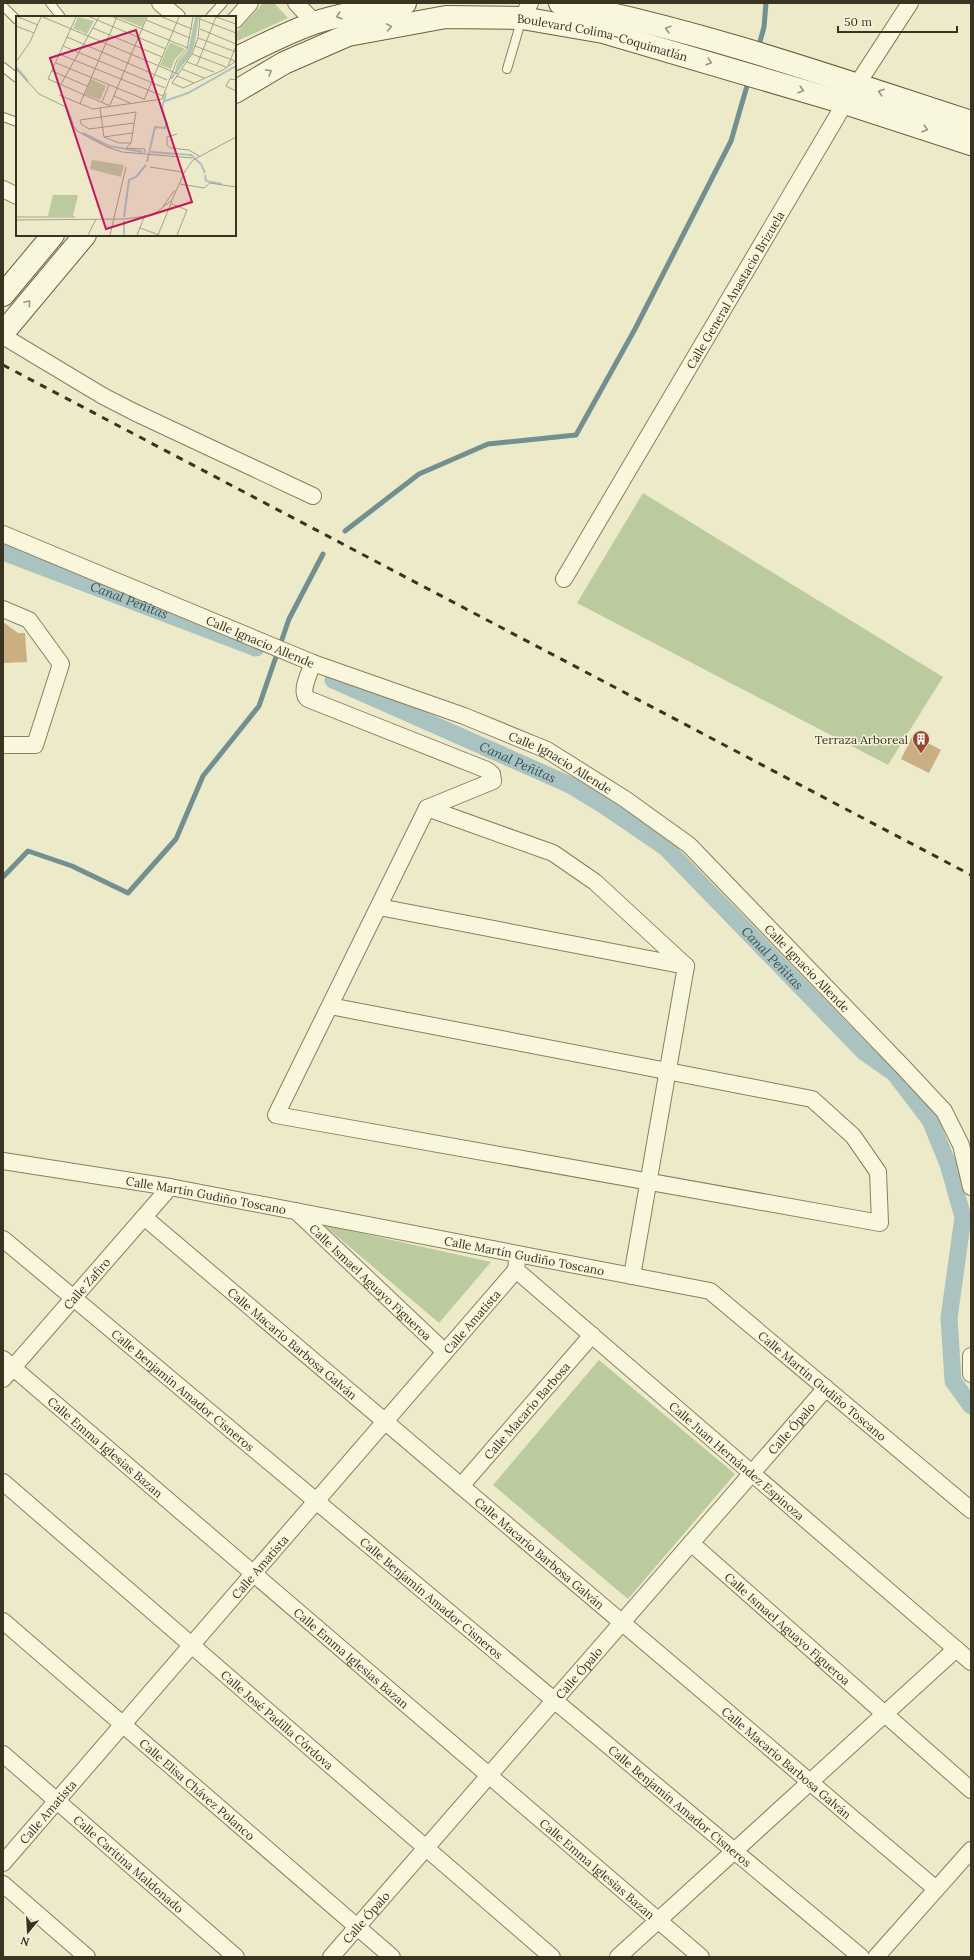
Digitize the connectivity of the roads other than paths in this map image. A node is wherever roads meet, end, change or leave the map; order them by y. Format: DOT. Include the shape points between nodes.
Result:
graph roads {
  1 [pos="10,3"];
  2 [pos="50,3"];
  3 [pos="160,3"];
  4 [pos="223,3"];
  5 [pos="250,3"];
  6 [pos="296,3"];
  7 [pos="405,3"];
  8 [pos="560,3"];
  9 [pos="910,3"];
  10 [pos="3,5"];
  11 [pos="526,11"];
  12 [pos="60,16"];
  13 [pos="176,16"];
  14 [pos="211,16"];
  15 [pos="16,19"];
  16 [pos="236,19"];
  17 [pos="315,23"];
  18 [pos="236,58"];
  19 [pos="3,67"];
  20 [pos="507,69"];
  21 [pos="16,77"];
  22 [pos="857,85"];
  23 [pos="236,91"];
  24 [pos="845,103"];
  25 [pos="3,117"];
  26 [pos="16,122"];
  27 [pos="971,122"];
  28 [pos="971,144"];
  29 [pos="3,189"];
  30 [pos="16,196"];
  31 [pos="52,236"];
  32 [pos="84,236"];
  33 [pos="3,295"];
  34 [pos="3,335"];
  35 [pos="313,496"];
  36 [pos="3,534"];
  37 [pos="564,579"];
  38 [pos="3,609"];
  39 [pos="306,659"];
  40 [pos="3,745"];
  41 [pos="428,808"];
  42 [pos="379,907"];
  43 [pos="686,966"];
  44 [pos="330,1006"];
  45 [pos="668,1072"];
  46 [pos="3,1161"];
  47 [pos="648,1182"];
  48 [pos="170,1187"];
  49 [pos="971,1187"];
  50 [pos="296,1211"];
  51 [pos="144,1217"];
  52 [pos="3,1239"];
  53 [pos="517,1254"];
  54 [pos="516,1270"];
  55 [pos="632,1276"];
  56 [pos="74,1298"];
  57 [pos="592,1335"];
  58 [pos="446,1352"];
  59 [pos="971,1356"];
  60 [pos="6,1368"];
  61 [pos="971,1374"];
  62 [pos="826,1388"];
  63 [pos="385,1422"];
  64 [pos="752,1473"];
  65 [pos="3,1482"];
  66 [pos="461,1486"];
  67 [pos="316,1501"];
  68 [pos="971,1510"];
  69 [pos="691,1543"];
  70 [pos="254,1573"];
  71 [pos="3,1621"];
  72 [pos="622,1623"];
  73 [pos="191,1645"];
  74 [pos="956,1649"];
  75 [pos="971,1662"];
  76 [pos="555,1700"];
  77 [pos="884,1714"];
  78 [pos="123,1725"];
  79 [pos="3,1754"];
  80 [pos="489,1775"];
  81 [pos="809,1782"];
  82 [pos="971,1790"];
  83 [pos="56,1801"];
  84 [pos="426,1848"];
  85 [pos="971,1850"];
  86 [pos="734,1851"];
  87 [pos="3,1863"];
  88 [pos="3,1884"];
  89 [pos="936,1889"];
  90 [pos="658,1920"];
  91 [pos="357,1927"];
  92 [pos="87,1957"];
  93 [pos="236,1957"];
  94 [pos="331,1957"];
  95 [pos="392,1957"];
  96 [pos="552,1957"];
  97 [pos="618,1957"];
  98 [pos="701,1957"];
  99 [pos="861,1957"];
  100 [pos="876,1957"];
  1 -- 10 [label="lane"];
  2 -- 12 [label="lane"];
  3 -- 13 [label="street"];
  4 -- 14 [label="lane"];
  5 -- 16 [label="street"];
  6 -- 17 [label="street"];
  7 -- 17 [label="main road, one-way" via="345,14"];
  22 -- 8 [label="main road, Boulevard Colima-Coquimatlán, one-way" via="755,53 604,12"];
  9 -- 22 [label="street, Calle General Anastacio Brizuela"];
  10 -- 15 [label="lane"];
  11 -- 20 [label="lane"];
  23 -- 11 [label="main road, Boulevard Colima-Coquimatlán, one-way" via="284,63 348,35 446,17"];
  11 -- 24 [label="main road, Boulevard Colima-Coquimatlán, one-way"];
  17 -- 18 [label="main road" via="276,38"];
  19 -- 21 [label="lane"];
  22 -- 24 [label="street, Calle General Anastacio Brizuela"];
  27 -- 22 [label="main road, Boulevard Colima-Coquimatlán, one-way"];
  24 -- 28 [label="main road, Boulevard Colima-Coquimatlán, one-way"];
  24 -- 37 [label="street, Calle General Anastacio Brizuela"];
  25 -- 26 [label="lane"];
  29 -- 30 [label="street"];
  31 -- 33 [label="main road"];
  34 -- 32 [label="main road, one-way"];
  34 -- 35 [label="street" via="103,396"];
  36 -- 39 [label="street, Calle Ignacio Allende"];
  38 -- 40 [label="street" via="29,620 61,664 35,745"];
  39 -- 41 [label="street" via="304,692 308,699 492,774 493,781"];
  39 -- 49 [label="street, Calle Ignacio Allende" via="464,716 547,750 625,799 689,845 944,1111 961,1145"];
  41 -- 42 [label="street"];
  41 -- 43 [label="street" via="553,853 595,882"];
  42 -- 43 [label="street"];
  42 -- 44 [label="street"];
  43 -- 45 [label="street"];
  44 -- 45 [label="street"];
  44 -- 47 [label="street" via="276,1115"];
  45 -- 47 [label="street"];
  45 -- 47 [label="street" via="812,1099 853,1136 878,1172 880,1223"];
  46 -- 48 [label="street, Calle Martín Gudiño Toscano"];
  47 -- 55 [label="street"];
  48 -- 50 [label="street, Calle Martín Gudiño Toscano"];
  48 -- 51 [label="street, Calle Zafiro"];
  50 -- 53 [label="street, Calle Martín Gudiño Toscano"];
  50 -- 58 [label="street, Calle Ismael Aguayo Figueroa"];
  51 -- 56 [label="street, Calle Zafiro"];
  51 -- 63 [label="street, Calle Macario Barbosa Galván"];
  52 -- 56 [label="street, Calle Benjamín Amador Cisneros"];
  53 -- 54 [label="street"];
  53 -- 55 [label="street, Calle Martín Gudiño Toscano"];
  54 -- 57 [label="street, Calle Juan Hernández Espinoza"];
  54 -- 58 [label="street, Calle Amatista"];
  55 -- 62 [label="street, Calle Martín Gudiño Toscano" via="710,1290"];
  56 -- 60 [label="street, Calle Zafiro"];
  56 -- 67 [label="street, Calle Benjamín Amador Cisneros"];
  57 -- 64 [label="street, Calle Juan Hernández Espinoza"];
  57 -- 66 [label="street, Calle Macario Barbosa"];
  58 -- 63 [label="street, Calle Amatista"];
  59 -- 61 [label="street"];
  60 -- 70 [label="street, Calle Emma Iglesias Bazan"];
  62 -- 64 [label="street, Calle Ópalo"];
  62 -- 68 [label="street, Calle Martín Gudiño Toscano"];
  63 -- 66 [label="street, Calle Macario Barbosa Galván"];
  63 -- 67 [label="street, Calle Amatista"];
  64 -- 69 [label="street, Calle Ópalo"];
  64 -- 74 [label="street, Calle Juan Hernández Espinoza"];
  65 -- 73 [label="street, Calle José Padilla Córdova"];
  66 -- 72 [label="street, Calle Macario Barbosa Galván"];
  67 -- 70 [label="street, Calle Amatista"];
  67 -- 76 [label="street, Calle Benjamín Amador Cisneros"];
  69 -- 72 [label="street, Calle Ópalo"];
  69 -- 77 [label="street, Calle Ismael Aguayo Figueroa"];
  70 -- 73 [label="street, Calle Amatista"];
  70 -- 80 [label="street, Calle Emma Iglesias Bazan"];
  71 -- 78 [label="street, Calle Elisa Chávez Polanco"];
  72 -- 76 [label="street, Calle Ópalo"];
  72 -- 81 [label="street, Calle Macario Barbosa Galván"];
  73 -- 78 [label="street, Calle Amatista"];
  73 -- 84 [label="street, Calle José Padilla Córdova"];
  74 -- 75 [label="street, Calle Juan Hernández Espinoza"];
  74 -- 77 [label="street"];
  76 -- 80 [label="street, Calle Ópalo"];
  76 -- 86 [label="street, Calle Benjamín Amador Cisneros"];
  77 -- 81 [label="street"];
  77 -- 82 [label="street, Calle Ismael Aguayo Figueroa"];
  78 -- 83 [label="street, Calle Amatista"];
  78 -- 91 [label="street, Calle Elisa Chávez Polanco"];
  79 -- 83 [label="street, Calle Caritina Maldonado"];
  80 -- 84 [label="street, Calle Ópalo"];
  80 -- 90 [label="street, Calle Emma Iglesias Bazan"];
  81 -- 86 [label="street"];
  81 -- 89 [label="street, Calle Macario Barbosa Galván"];
  83 -- 87 [label="street, Calle Amatista"];
  83 -- 93 [label="street, Calle Caritina Maldonado"];
  84 -- 91 [label="street, Calle Ópalo"];
  84 -- 96 [label="street, Calle José Padilla Córdova"];
  85 -- 89 [label="street"];
  86 -- 90 [label="street"];
  86 -- 99 [label="street, Calle Benjamín Amador Cisneros"];
  88 -- 92 [label="street"];
  89 -- 100 [label="street"];
  90 -- 97 [label="street"];
  90 -- 98 [label="street, Calle Emma Iglesias Bazan"];
  91 -- 94 [label="street, Calle Ópalo"];
  91 -- 95 [label="street, Calle Elisa Chávez Polanco"];
}
